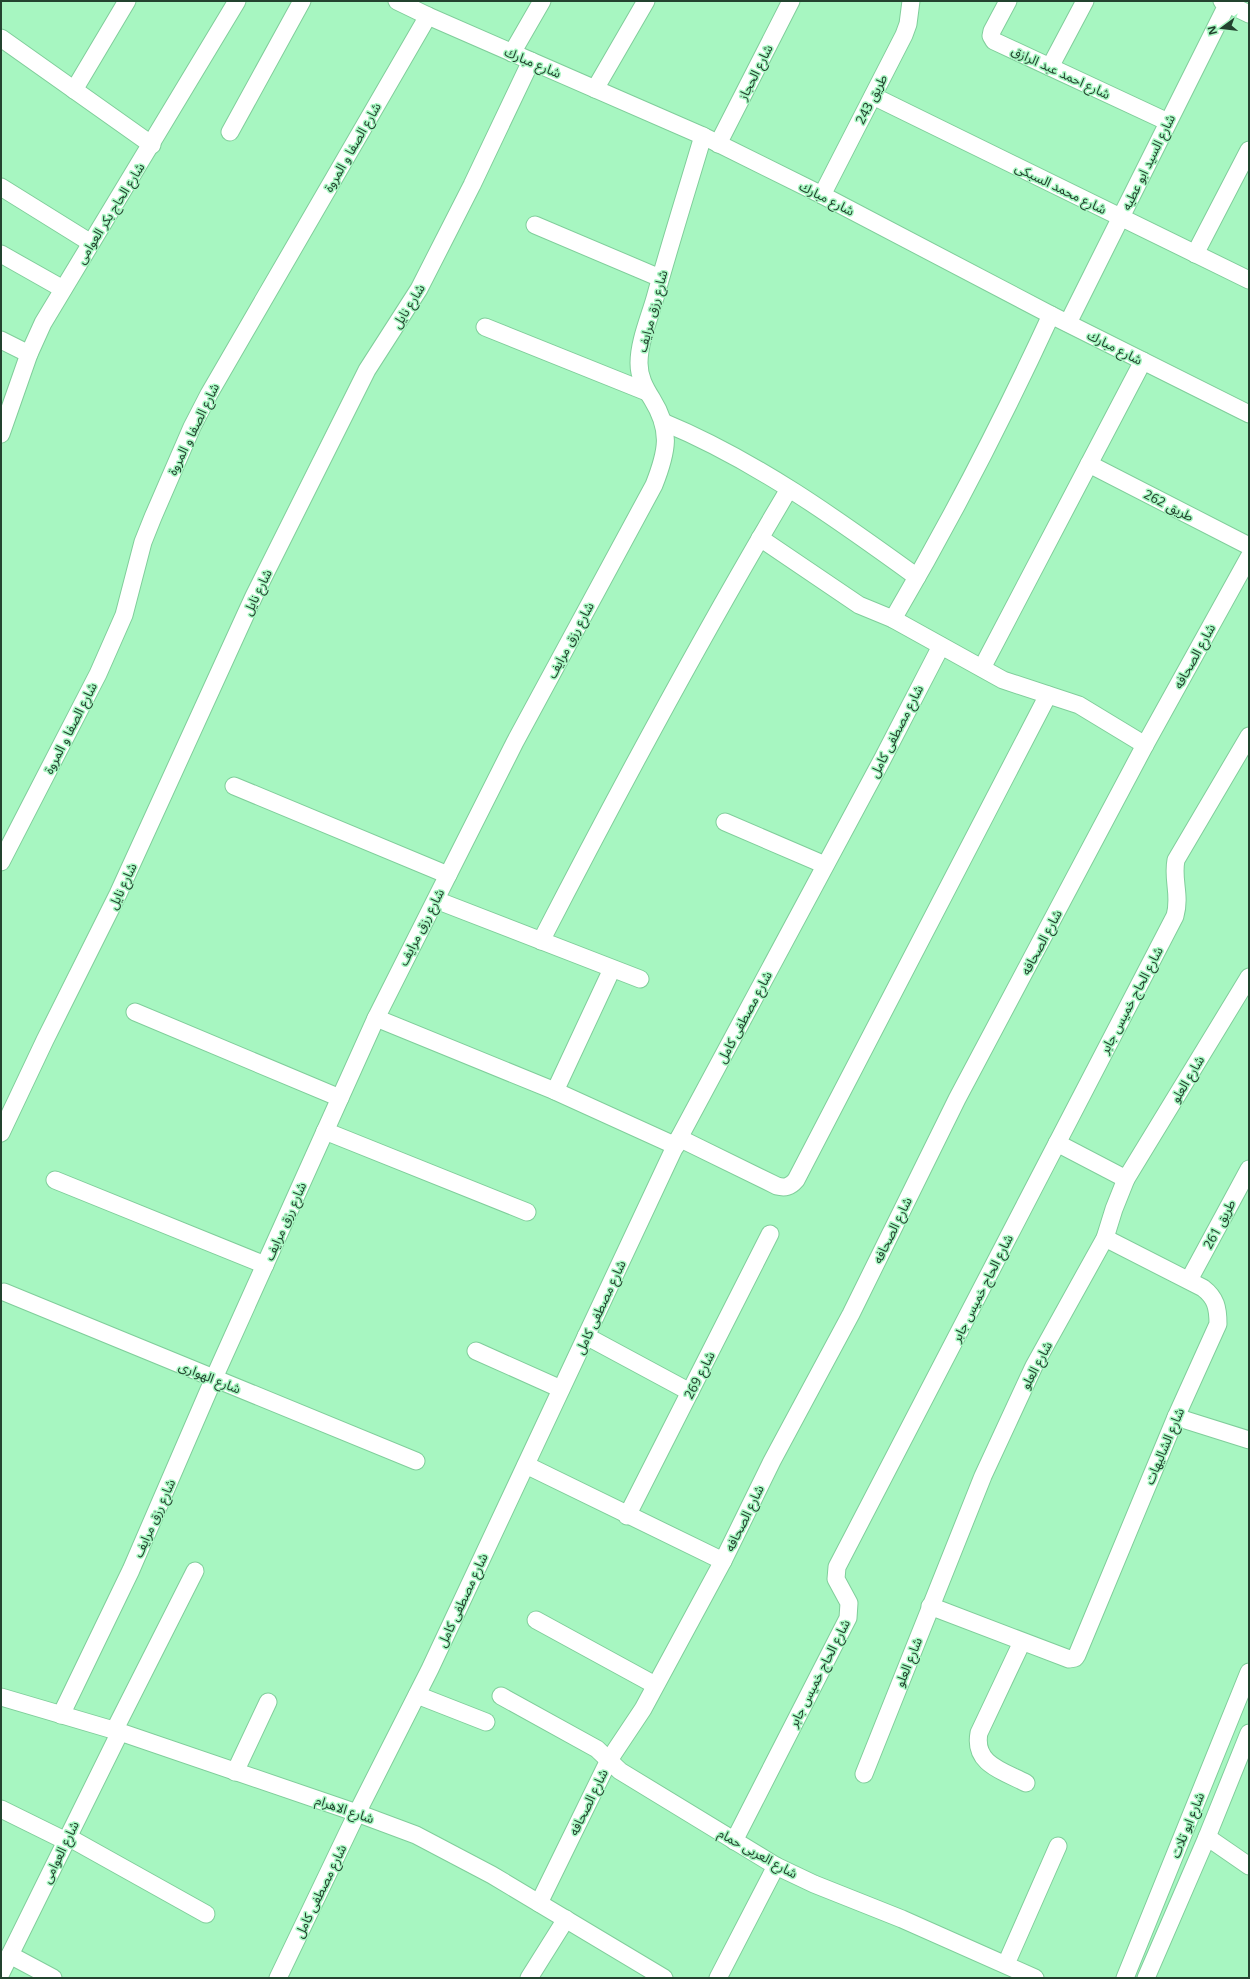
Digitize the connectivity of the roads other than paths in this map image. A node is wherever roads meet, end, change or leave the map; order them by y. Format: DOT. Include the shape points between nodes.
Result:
graph roads {
  1 [pos="127,1"];
  2 [pos="237,1"];
  3 [pos="302,1"];
  4 [pos="397,1"];
  5 [pos="542,1"];
  6 [pos="646,1"];
  7 [pos="791,1"];
  8 [pos="911,1"];
  9 [pos="1008,1"];
  10 [pos="1085,1"];
  11 [pos="1226,2"];
  12 [pos="414,5"];
  13 [pos="1249,14"];
  14 [pos="428,16"];
  15 [pos="1,38"];
  16 [pos="512,53"];
  17 [pos="531,61"];
  18 [pos="1050,67"];
  19 [pos="595,89"];
  20 [pos="74,90"];
  21 [pos="873,96"];
  22 [pos="1168,122"];
  23 [pos="230,132"];
  24 [pos="703,136"];
  25 [pos="718,144"];
  26 [pos="152,145"];
  27 [pos="1249,150"];
  28 [pos="1,187"];
  29 [pos="822,195"];
  30 [pos="1121,217"];
  31 [pos="535,225"];
  32 [pos="91,243"];
  33 [pos="1,254"];
  34 [pos="1195,254"];
  35 [pos="660,278"];
  36 [pos="1249,280"];
  37 [pos="63,289"];
  38 [pos="1051,315"];
  39 [pos="1068,323"];
  40 [pos="485,327"];
  41 [pos="1,340"];
  42 [pos="29,354"];
  43 [pos="1143,361"];
  44 [pos="647,392"];
  45 [pos="1249,414"];
  46 [pos="663,422"];
  47 [pos="1,434"];
  48 [pos="1089,464"];
  49 [pos="789,489"];
  50 [pos="760,538"];
  51 [pos="1249,546"];
  52 [pos="1249,557"];
  53 [pos="917,577"];
  54 [pos="893,619"];
  55 [pos="941,646"];
  56 [pos="982,668"];
  57 [pos="1048,695"];
  58 [pos="1249,736"];
  59 [pos="1145,745"];
  60 [pos="234,786"];
  61 [pos="726,822"];
  62 [pos="1,862"];
  63 [pos="825,865"];
  64 [pos="448,875"];
  65 [pos="436,900"];
  66 [pos="542,941"];
  67 [pos="612,969"];
  68 [pos="1249,977"];
  69 [pos="640,979"];
  70 [pos="135,1012"];
  71 [pos="376,1018"];
  72 [pos="555,1091"];
  73 [pos="340,1098"];
  74 [pos="325,1131"];
  75 [pos="1,1133"];
  76 [pos="677,1142"];
  77 [pos="1057,1143"];
  78 [pos="1249,1169"];
  79 [pos="1126,1179"];
  80 [pos="54,1180"];
  81 [pos="527,1212"];
  82 [pos="770,1234"];
  83 [pos="1105,1238"];
  84 [pos="265,1265"];
  85 [pos="1189,1280"];
  86 [pos="4,1292"];
  87 [pos="586,1336"];
  88 [pos="476,1351"];
  89 [pos="214,1378"];
  90 [pos="561,1389"];
  91 [pos="690,1392"];
  92 [pos="1176,1417"];
  93 [pos="1249,1440"];
  94 [pos="416,1462"];
  95 [pos="526,1465"];
  96 [pos="627,1516"];
  97 [pos="723,1561"];
  98 [pos="195,1571"];
  99 [pos="930,1606"];
  100 [pos="536,1620"];
  101 [pos="1022,1642"];
  102 [pos="1249,1672"];
  103 [pos="655,1685"];
  104 [pos="417,1695"];
  105 [pos="501,1696"];
  106 [pos="1,1697"];
  107 [pos="268,1702"];
  108 [pos="61,1715"];
  109 [pos="486,1722"];
  110 [pos="117,1732"];
  111 [pos="1249,1733"];
  112 [pos="609,1760"];
  113 [pos="235,1772"];
  114 [pos="864,1774"];
  115 [pos="1026,1783"];
  116 [pos="1,1809"];
  117 [pos="357,1813"];
  118 [pos="1207,1837"];
  119 [pos="67,1839"];
  120 [pos="734,1841"];
  121 [pos="1058,1846"];
  122 [pos="776,1866"];
  123 [pos="1249,1866"];
  124 [pos="539,1904"];
  125 [pos="206,1914"];
  126 [pos="566,1919"];
  127 [pos="10,1955"];
  128 [pos="1006,1964"];
  129 [pos="1,1973"];
  130 [pos="52,1978"];
  131 [pos="278,1978"];
  132 [pos="529,1978"];
  133 [pos="664,1978"];
  134 [pos="718,1978"];
  135 [pos="1035,1978"];
  136 [pos="1125,1978"];
  137 [pos="1146,1978"];
  1 -- 20 [label="street"];
  2 -- 26 [label="street, شارع الحاج بكر العوامى"];
  3 -- 23 [label="street"];
  4 -- 12 [label="street, شارع مبارك"];
  5 -- 16 [label="street"];
  6 -- 19 [label="street"];
  7 -- 25 [label="street, شارع الحجاز"];
  8 -- 21 [label="street, طريق 243" via="904,36"];
  9 -- 18 [label="street, شارع احمد عبد الرازق" via="992,31 994,41"];
  10 -- 18 [label="street"];
  11 -- 13 [label="street"];
  11 -- 22 [label="street, شارع السيد ابو عطيه"];
  12 -- 14 [label="street, شارع مبارك"];
  14 -- 16 [label="street, شارع مبارك"];
  14 -- 62 [label="street, شارع الصفا و المروة" via="192,427 152,517 124,615 101,668"];
  15 -- 20 [label="street"];
  16 -- 17 [label="street, شارع مبارك"];
  17 -- 19 [label="street, شارع مبارك"];
  17 -- 75 [label="street, شارع نايل" via="419,289 368,370 265,574 118,894"];
  18 -- 22 [label="street, شارع احمد عبد الرازق"];
  19 -- 24 [label="street, شارع مبارك"];
  20 -- 26 [label="street"];
  21 -- 29 [label="street, طريق 243"];
  21 -- 30 [label="street, شارع محمد السبكى"];
  22 -- 30 [label="street, شارع السيد ابو عطيه"];
  24 -- 25 [label="street, شارع مبارك"];
  24 -- 35 [label="street, شارع رزق مرايف"];
  25 -- 29 [label="street, شارع مبارك"];
  26 -- 32 [label="street, شارع الحاج بكر العوامى"];
  27 -- 34 [label="street"];
  28 -- 32 [label="street"];
  29 -- 38 [label="street, شارع مبارك"];
  30 -- 34 [label="street, شارع محمد السبكى"];
  30 -- 39 [label="street, شارع السيد ابو عطيه"];
  31 -- 35 [label="street"];
  32 -- 37 [label="street, شارع الحاج بكر العوامى"];
  33 -- 37 [label="street"];
  34 -- 36 [label="street, شارع محمد السبكى"];
  35 -- 44 [label="street, شارع رزق مرايف" via="639,363 641,379"];
  37 -- 42 [label="street, شارع الحاج بكر العوامى"];
  38 -- 39 [label="street, شارع مبارك"];
  38 -- 53 [label="street" via="1000,424"];
  39 -- 43 [label="street, شارع مبارك"];
  40 -- 44 [label="street"];
  41 -- 42 [label="street"];
  42 -- 47 [label="street, شارع الحاج بكر العوامى"];
  43 -- 45 [label="street, شارع مبارك"];
  43 -- 48 [label="street"];
  44 -- 46 [label="street, شارع رزق مرايف"];
  46 -- 49 [label="street" via="695,435"];
  46 -- 64 [label="street, شارع رزق مرايف" via="666,449 654,485 515,742"];
  48 -- 51 [label="street, طريق 262"];
  48 -- 56 [label="street"];
  49 -- 50 [label="street"];
  49 -- 53 [label="street"];
  50 -- 54 [label="street" via="859,605"];
  50 -- 66 [label="street" via="676,684"];
  52 -- 59 [label="street, شارع الصحافه"];
  53 -- 54 [label="street"];
  54 -- 55 [label="street"];
  55 -- 56 [label="street"];
  55 -- 63 [label="street, شارع مصطفى كامل"];
  56 -- 57 [label="street" via="1003,680"];
  57 -- 59 [label="street" via="1079,706"];
  57 -- 76 [label="street" via="796,1180 791,1186 777,1186"];
  58 -- 77 [label="street, شارع الحاج خميس جابر" via="1180,850 1174,869 1178,897 1175,916"];
  59 -- 97 [label="street, شارع الصحافه" via="957,1099 851,1314 772,1461"];
  60 -- 64 [label="street"];
  61 -- 63 [label="street"];
  63 -- 76 [label="street, شارع مصطفى كامل"];
  64 -- 65 [label="street, شارع رزق مرايف"];
  65 -- 66 [label="street"];
  65 -- 71 [label="street, شارع رزق مرايف"];
  66 -- 67 [label="street"];
  67 -- 69 [label="street"];
  67 -- 72 [label="street"];
  68 -- 79 [label="street, شارع العلو"];
  70 -- 73 [label="street"];
  71 -- 72 [label="street"];
  71 -- 73 [label="street, شارع رزق مرايف"];
  72 -- 76 [label="street"];
  73 -- 74 [label="street, شارع رزق مرايف"];
  74 -- 81 [label="street"];
  74 -- 84 [label="street, شارع رزق مرايف"];
  76 -- 87 [label="street, شارع مصطفى كامل"];
  77 -- 79 [label="street"];
  77 -- 120 [label="street, شارع الحاج خميس جابر" via="837,1567 836,1579 849,1603 848,1618"];
  78 -- 85 [label="street, طريق 261"];
  79 -- 83 [label="street, شارع العلو"];
  80 -- 84 [label="street"];
  82 -- 91 [label="street, شارع 269"];
  83 -- 85 [label="street, شارع الشاليهات"];
  83 -- 99 [label="street, شارع العلو" via="1034,1366 983,1476"];
  84 -- 89 [label="street, شارع رزق مرايف"];
  85 -- 92 [label="street, شارع الشاليهات" via="1213,1296 1218,1309 1218,1324"];
  86 -- 89 [label="street, شارع الهوارى"];
  87 -- 90 [label="street, شارع مصطفى كامل"];
  87 -- 91 [label="street"];
  88 -- 90 [label="street"];
  89 -- 94 [label="street, شارع الهوارى"];
  89 -- 108 [label="street, شارع رزق مرايف" via="131,1570"];
  90 -- 95 [label="street, شارع مصطفى كامل"];
  91 -- 96 [label="street, شارع 269"];
  92 -- 93 [label="street"];
  92 -- 101 [label="street, شارع الشاليهات" via="1075,1658 1068,1659"];
  95 -- 96 [label="street"];
  95 -- 104 [label="street, شارع مصطفى كامل"];
  96 -- 97 [label="street"];
  97 -- 103 [label="street, شارع الصحافه"];
  98 -- 110 [label="street, شارع العوامى"];
  99 -- 101 [label="street, شارع الشاليهات"];
  99 -- 114 [label="street, شارع العلو"];
  100 -- 103 [label="street"];
  101 -- 115 [label="street" via="979,1733 977,1743 979,1751 992,1765"];
  102 -- 136 [label="street, شارع ابو تلات"];
  103 -- 112 [label="street, شارع الصحافه" via="643,1709"];
  104 -- 109 [label="street"];
  104 -- 117 [label="street, شارع مصطفى كامل"];
  105 -- 112 [label="street, شارع العربى حمام" via="597,1749"];
  106 -- 108 [label="street, شارع الاهرام"];
  107 -- 113 [label="street"];
  108 -- 110 [label="street, شارع الاهرام"];
  110 -- 113 [label="street, شارع الاهرام"];
  110 -- 119 [label="street, شارع العوامى"];
  111 -- 118 [label="street, شارع ابو تلات"];
  112 -- 120 [label="street, شارع العربى حمام" via="620,1771"];
  112 -- 124 [label="street, شارع الصحافه"];
  113 -- 117 [label="street, شارع الاهرام"];
  116 -- 119 [label="street"];
  117 -- 124 [label="street, شارع الاهرام" via="416,1835 492,1875"];
  117 -- 131 [label="street, شارع مصطفى كامل"];
  118 -- 123 [label="street"];
  118 -- 137 [label="street, شارع ابو تلات"];
  119 -- 125 [label="street"];
  119 -- 127 [label="street, شارع العوامى"];
  120 -- 122 [label="street, شارع العربى حمام"];
  121 -- 128 [label="street"];
  122 -- 128 [label="street, شارع العربى حمام"];
  122 -- 134 [label="street"];
  124 -- 126 [label="street, شارع الاهرام"];
  126 -- 132 [label="street"];
  126 -- 133 [label="street, شارع الاهرام"];
  127 -- 129 [label="street, شارع العوامى"];
  127 -- 130 [label="street"];
  128 -- 135 [label="street, شارع العربى حمام"];
}
